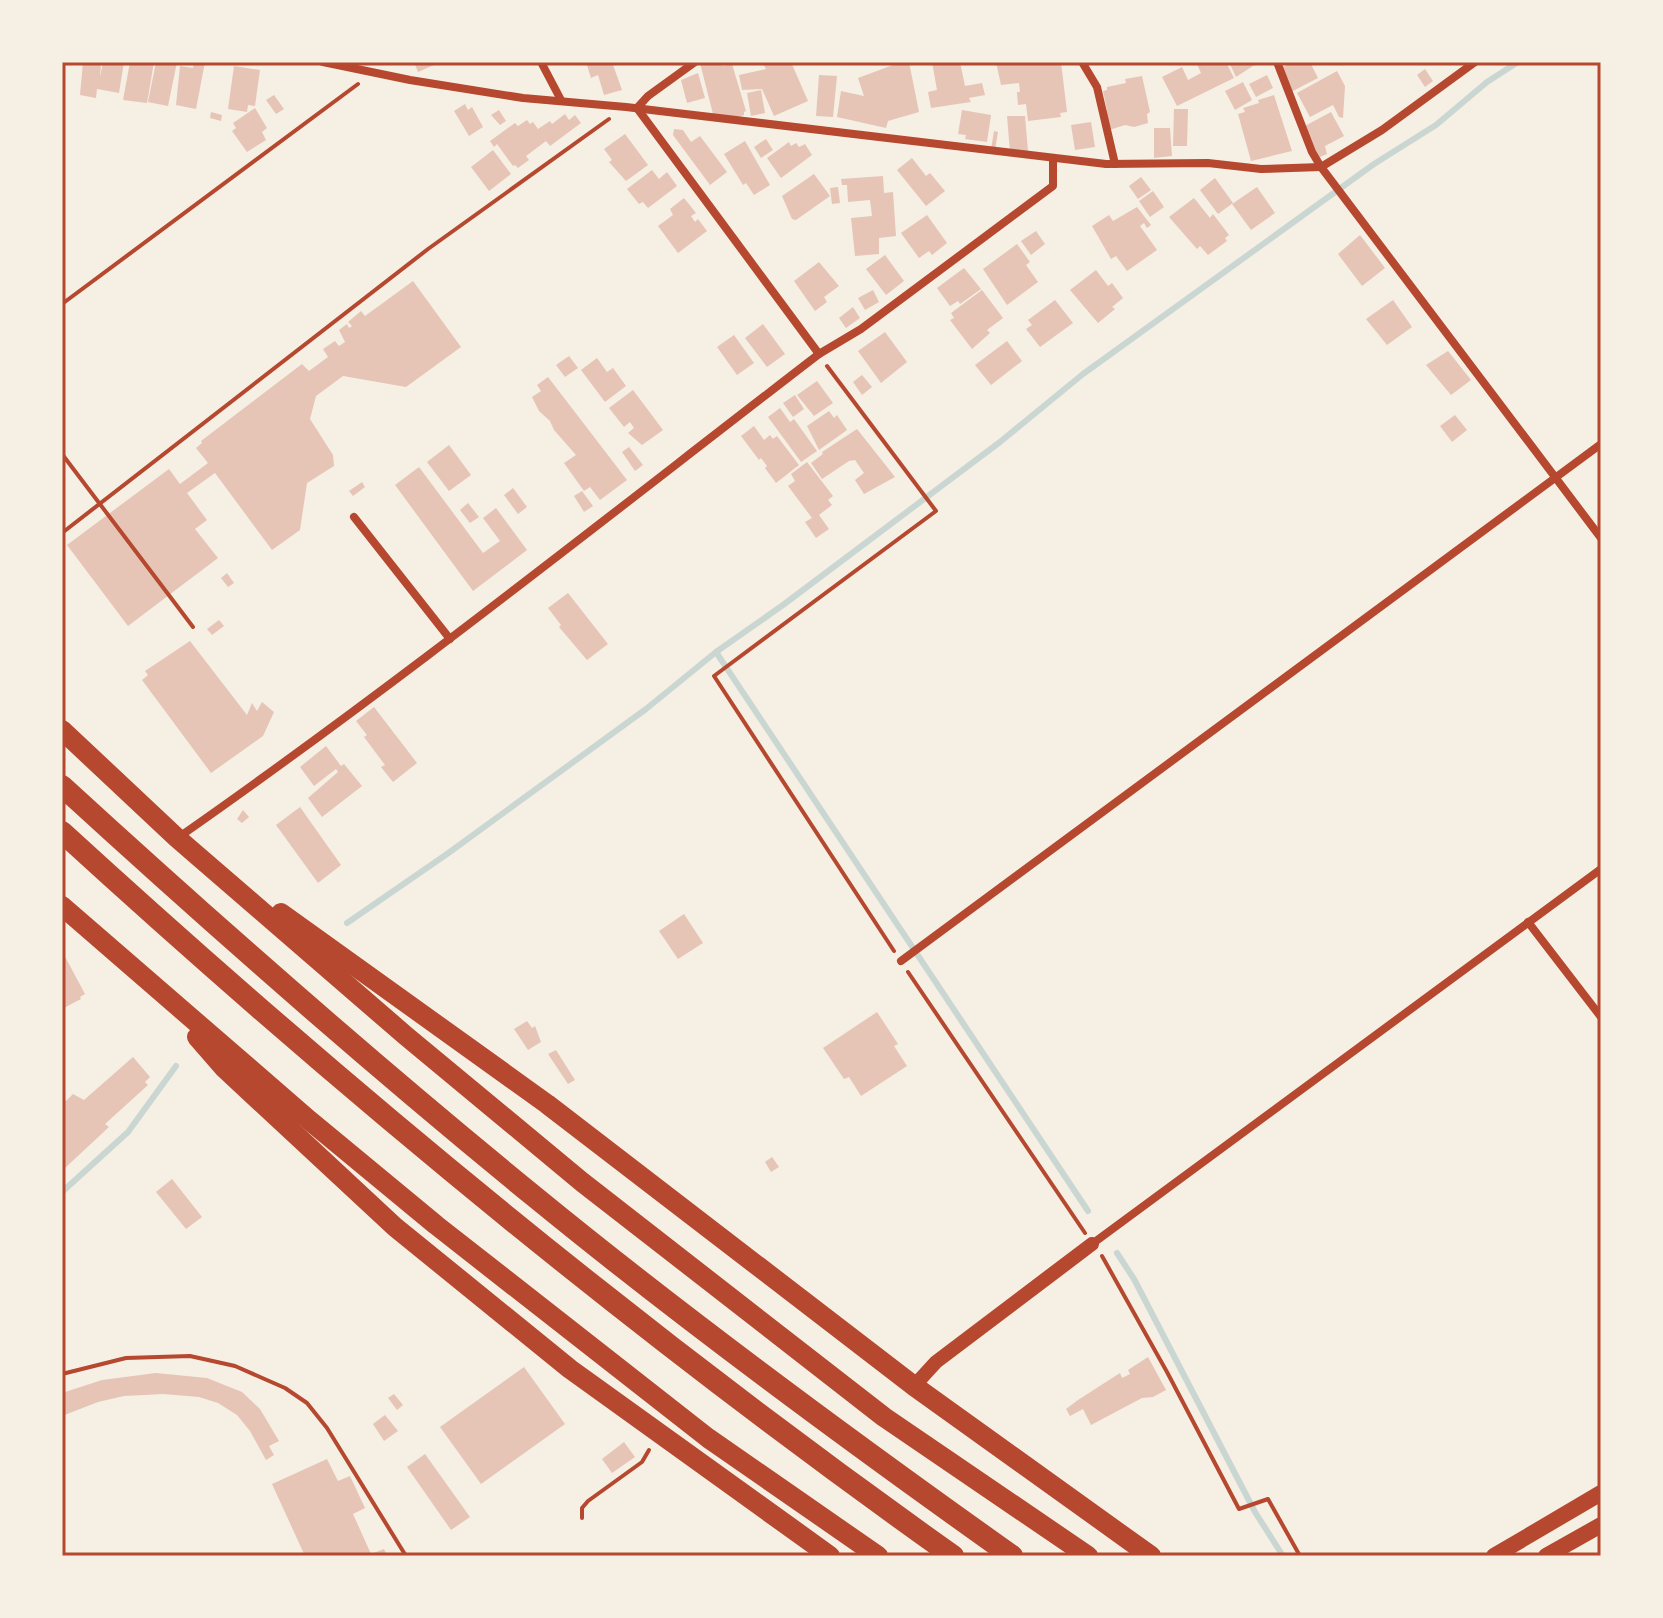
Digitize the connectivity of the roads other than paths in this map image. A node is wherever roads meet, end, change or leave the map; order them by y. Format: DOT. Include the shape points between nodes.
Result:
graph roads {
  1 [pos="323,62"];
  2 [pos="541,62"];
  3 [pos="695,62"];
  4 [pos="1082,62"];
  5 [pos="1277,62"];
  6 [pos="1475,62"];
  7 [pos="561,100"];
  8 [pos="637,108"];
  9 [pos="1053,158"];
  10 [pos="1115,164"];
  11 [pos="1321,167"];
  12 [pos="819,354"];
  13 [pos="1601,444"];
  14 [pos="1556,477"];
  15 [pos="354,517"];
  16 [pos="1601,538"];
  17 [pos="450,639"];
  18 [pos="62,730"];
  19 [pos="62,786"];
  20 [pos="62,832"];
  21 [pos="177,838"];
  22 [pos="1601,869"];
  23 [pos="65,915"];
  24 [pos="1528,922"];
  25 [pos="901,961"];
  26 [pos="148,981"];
  27 [pos="1601,1017"];
  28 [pos="1092,1244"];
  29 [pos="914,1386"];
  30 [pos="1601,1493"];
  31 [pos="1601,1525"];
  32 [pos="830,1556"];
  33 [pos="878,1556"];
  34 [pos="953,1556"];
  35 [pos="1012,1556"];
  36 [pos="1088,1556"];
  37 [pos="1151,1556"];
  38 [pos="1494,1556"];
  39 [pos="1546,1556"];
  1 -- 7 [label="street" via="523,98"];
  2 -- 7 [label="street"];
  3 -- 8 [label="street"];
  4 -- 10 [label="street" via="1097,87"];
  5 -- 11 [label="street"];
  6 -- 11 [label="street"];
  7 -- 8 [label="street"];
  8 -- 9 [label="street"];
  8 -- 12 [label="street"];
  9 -- 10 [label="street"];
  9 -- 12 [label="street" via="1053,186 861,329"];
  10 -- 11 [label="street"];
  11 -- 14 [label="street"];
  12 -- 17 [label="street"];
  13 -- 14 [label="street"];
  14 -- 16 [label="street"];
  14 -- 25 [label="street"];
  15 -- 17 [label="street"];
  17 -- 21 [label="street"];
  18 -- 21 [label="highway"];
  19 -- 35 [label="highway" via="279,982 538,1199 731,1350"];
  20 -- 34 [label="highway" via="331,1072 522,1232 709,1378"];
  21 -- 29 [label="highway" via="547,1104"];
  21 -- 36 [label="highway" via="582,1182 884,1417"];
  22 -- 24 [label="street"];
  23 -- 26 [label="highway"];
  24 -- 27 [label="street"];
  24 -- 28 [label="street"];
  26 -- 32 [label="highway" via="224,1068 395,1227 570,1369"];
  26 -- 33 [label="highway" via="436,1225 708,1438"];
  28 -- 29 [label="street" via="936,1362"];
  29 -- 37 [label="highway"];
  30 -- 38 [label="main road"];
  31 -- 39 [label="main road"];
}
